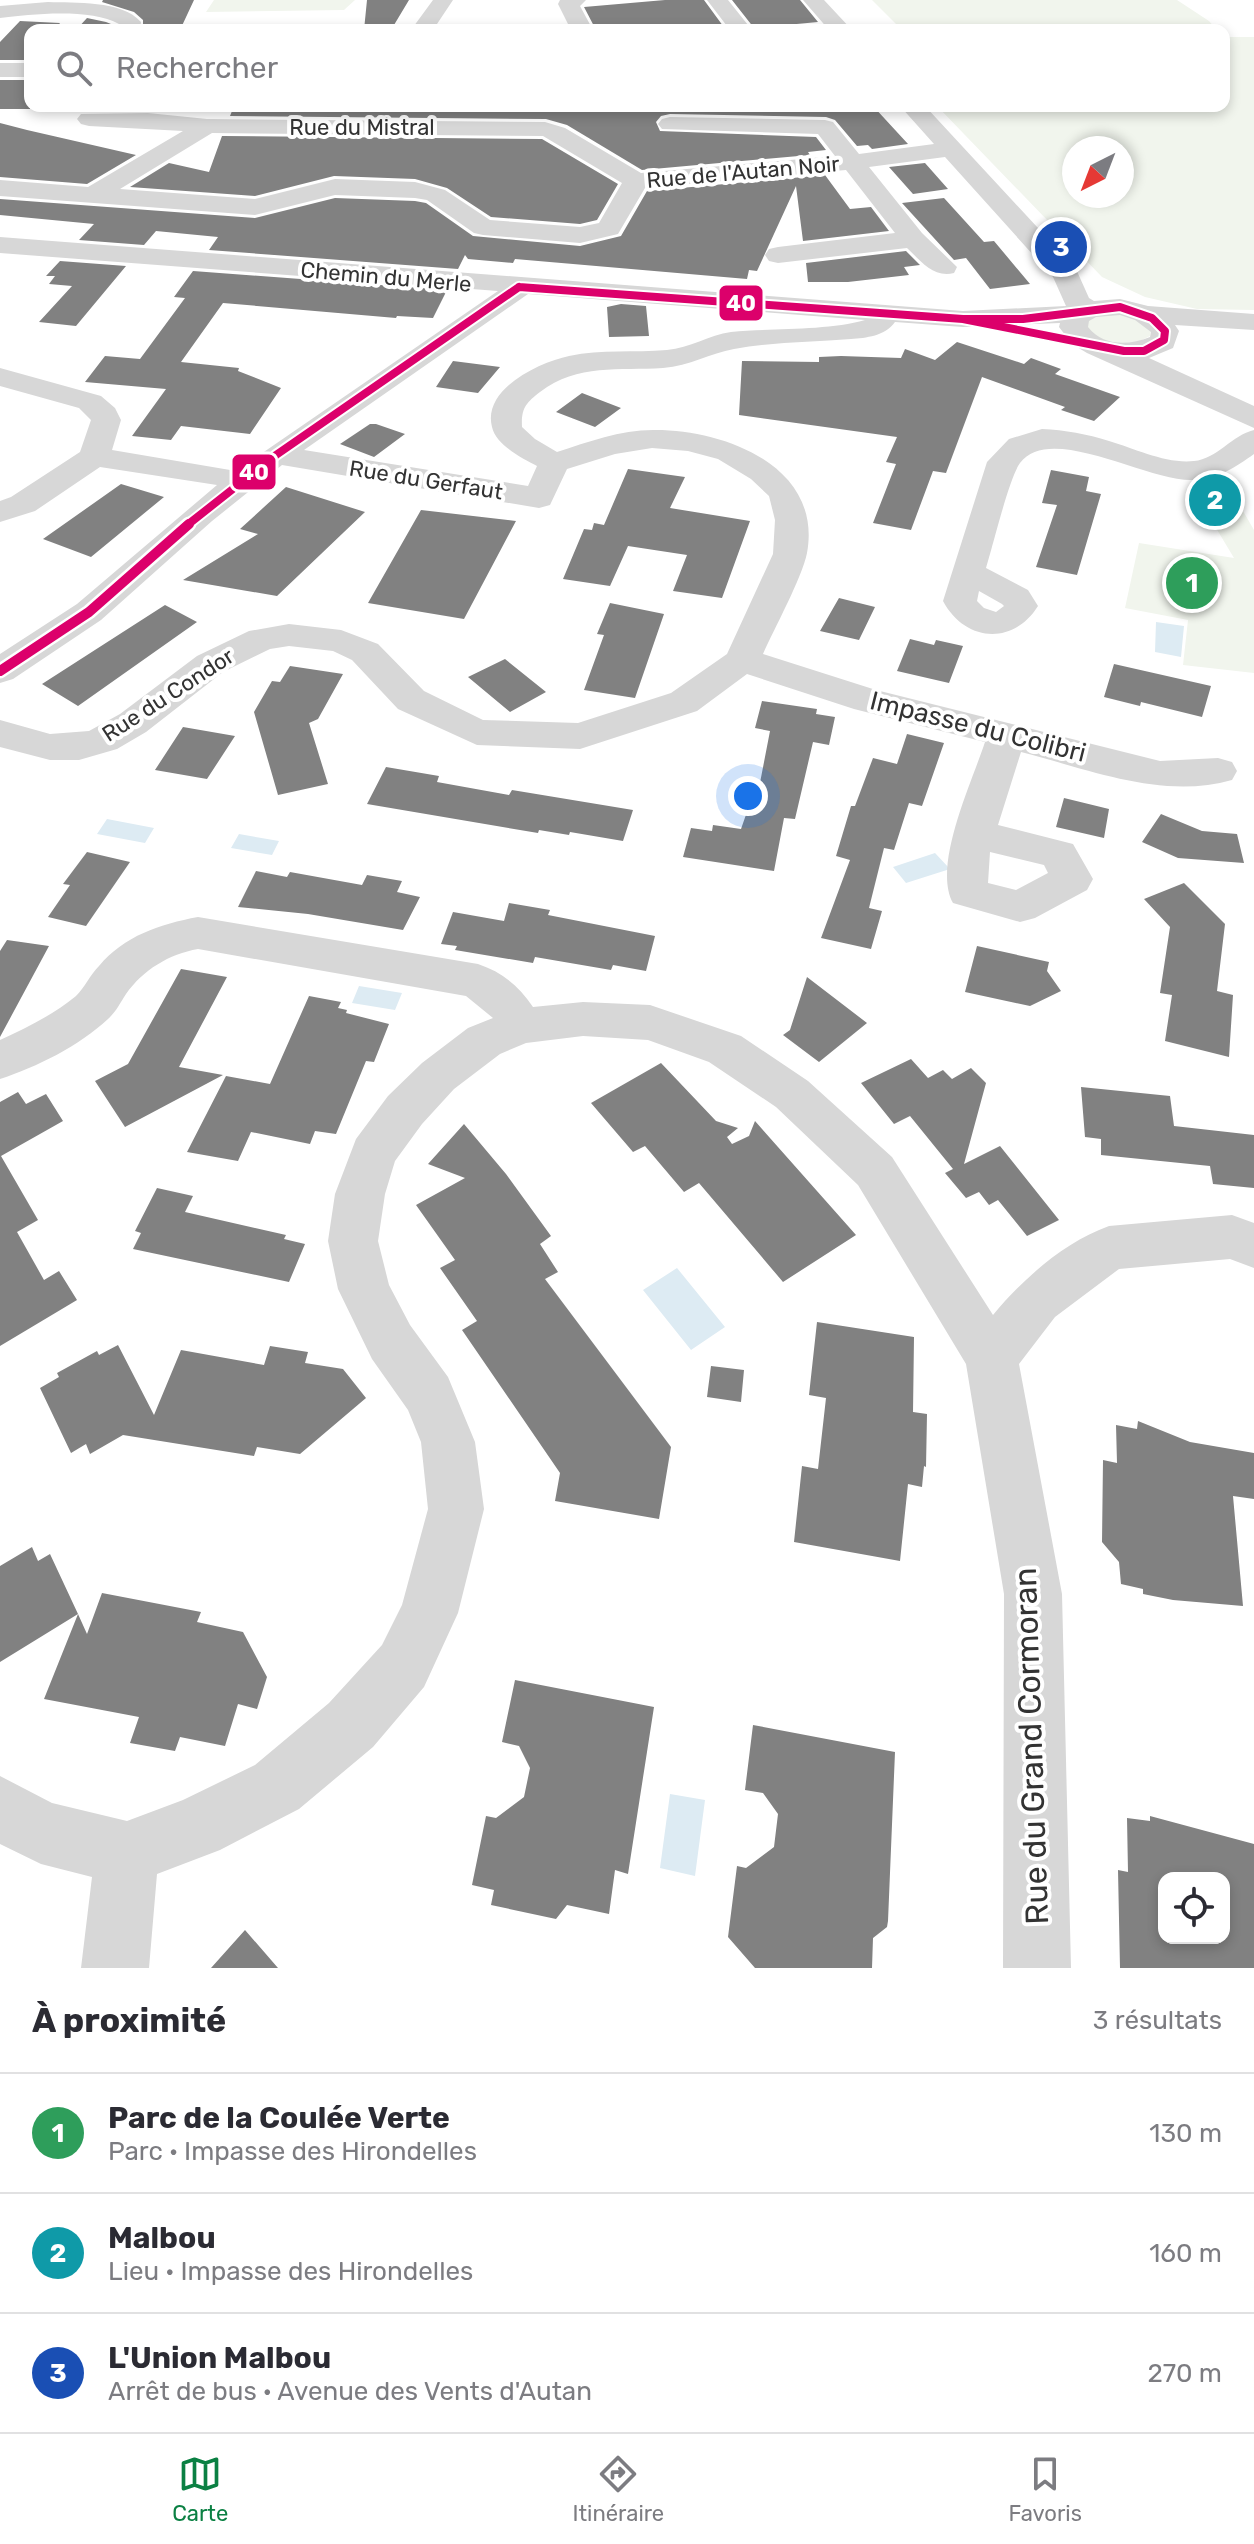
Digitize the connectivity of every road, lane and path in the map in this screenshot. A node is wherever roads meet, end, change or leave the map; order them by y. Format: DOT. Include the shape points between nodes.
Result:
graph roads {
  1 [pos="443,0"];
  2 [pos="576,0"];
  3 [pos="717,0"];
  4 [pos="813,0"];
  5 [pos="0,12"];
  6 [pos="130,24"];
  7 [pos="426,24"];
  8 [pos="579,24"];
  9 [pos="736,24"];
  10 [pos="835,24"];
  11 [pos="0,70"];
  12 [pos="24,70"];
  13 [pos="815,112"];
  14 [pos="918,112"];
  15 [pos="89,119"];
  16 [pos="670,124"];
  17 [pos="207,126"];
  18 [pos="825,127"];
  19 [pos="952,149"];
  20 [pos="852,162"];
  21 [pos="636,181"];
  22 [pos="0,188"];
  23 [pos="93,195"];
  24 [pos="913,239"];
  25 [pos="0,245"];
  26 [pos="778,255"];
  27 [pos="944,267"];
  28 [pos="1066,275"];
  29 [pos="519,287"];
  30 [pos="726,302"];
  31 [pos="1085,311"];
  32 [pos="1140,312"];
  33 [pos="884,314"];
  34 [pos="963,319"];
  35 [pos="1252,322"];
  36 [pos="727,341"];
  37 [pos="1163,341"];
  38 [pos="1095,346"];
  39 [pos="0,377"];
  40 [pos="1217,398"];
  41 [pos="1254,419"];
  42 [pos="1254,439"];
  43 [pos="276,455"];
  44 [pos="94,457"];
  45 [pos="554,463"];
  46 [pos="239,482"];
  47 [pos="0,512"];
  48 [pos="968,572"];
  49 [pos="742,660"];
  50 [pos="0,671"];
  51 [pos="0,733"];
  52 [pos="1007,734"];
  53 [pos="1218,771"];
  54 [pos="977,834"];
  55 [pos="521,1026"];
  56 [pos="0,1061"];
  57 [pos="1254,1246"];
  58 [pos="991,1358"];
  59 [pos="0,1808"];
  60 [pos="127,1853"];
  61 [pos="115,1968"];
  62 [pos="1037,1968"];
  1 -- 7 [label="street"];
  2 -- 8 [label="street" via="568,4"];
  3 -- 9 [label="street"];
  4 -- 10 [label="street"];
  5 -- 6 [label="street" via="103,12 125,17"];
  11 -- 12 [label="street"];
  13 -- 18 [label="street"];
  14 -- 19 [label="street"];
  15 -- 17 [label="street, Rue du Mistral"];
  16 -- 18 [label="street"];
  17 -- 21 [label="street, Rue du Mistral" via="545,129"];
  17 -- 23 [label="street"];
  18 -- 20 [label="street"];
  19 -- 20 [label="street, Rue de l'Autan Noir"];
  19 -- 28 [label="street"];
  20 -- 21 [label="street, Rue de l'Autan Noir"];
  20 -- 24 [label="street"];
  21 -- 23 [label="street, Rue de l'Autan Noir" via="609,228 580,235 483,227 436,195 415,190 335,187 255,207"];
  22 -- 23 [label="street, Rue de l'Autan Noir"];
  24 -- 26 [label="street"];
  24 -- 27 [label="street"];
  25 -- 29 [label="street, Chemin du Merle"];
  28 -- 31 [label="street"];
  28 -- 32 [label="street"];
  29 -- 30 [label="street, Chemin du Merle"];
  29 -- 43 [label="street"];
  30 -- 33 [label="street, Chemin du Merle"];
  30 -- 36 [label="street"];
  31 -- 32 [label="street, Chemin du Merle" via="1106,307"];
  31 -- 34 [label="street, Chemin du Merle"];
  31 -- 38 [label="street" via="1071,325"];
  32 -- 35 [label="street"];
  32 -- 37 [label="street" via="1165,331"];
  33 -- 34 [label="street, Chemin du Merle"];
  33 -- 36 [label="street" via="868,329"];
  34 -- 38 [label="street, Chemin du Merle"];
  35 -- 37 [label="street"];
  36 -- 45 [label="street" via="665,359 571,364 528,385 512,399 507,429"];
  37 -- 38 [label="street" via="1141,351"];
  37 -- 40 [label="street"];
  38 -- 40 [label="street"];
  39 -- 44 [label="street" via="101,408 108,425"];
  40 -- 41 [label="street"];
  42 -- 48 [label="street" via="1220,464 1188,472 1161,469 1076,441 1043,440 1016,449 1003,462"];
  43 -- 45 [label="street, Rue du Gerfaut" via="539,498"];
  43 -- 46 [label="street"];
  44 -- 46 [label="street"];
  44 -- 47 [label="street" via="23,504"];
  45 -- 49 [label="street, Rue du Condor" via="611,445 652,439 688,442 729,452 784,493 791,520 790,554"];
  46 -- 50 [label="street" via="89,612"];
  49 -- 51 [label="street, Rue du Condor" via="684,702 580,736 477,732 411,700 365,652 341,641 289,635 262,639 210,664 103,740 50,747"];
  49 -- 52 [label="street, Impasse du Colibri" via="867,700"];
  52 -- 53 [label="street, Impasse du Colibri" via="1160,774"];
  52 -- 54 [label="street"];
  55 -- 56 [label="street" via="505,1001 478,981 198,933 169,937 139,953 95,1005 70,1025"];
  55 -- 58 [label="street, Rue du Grand Cormoran" via="583,1019 650,1023 725,1049 792,1094 875,1171"];
  55 -- 60 [label="street, Rue du Grand Cormoran" via="484,1041 405,1110 373,1153 360,1194 353,1241 364,1289 391,1342 429,1395 448,1442 456,1509 429,1613 403,1666 351,1725 277,1787 197,1827"];
  57 -- 58 [label="street" via="1232,1237 1109,1248 1037,1301"];
  58 -- 62 [label="street, Rue du Grand Cormoran" via="1033,1594"];
  59 -- 60 [label="street" via="41,1832"];
  60 -- 61 [label="street"];
}
